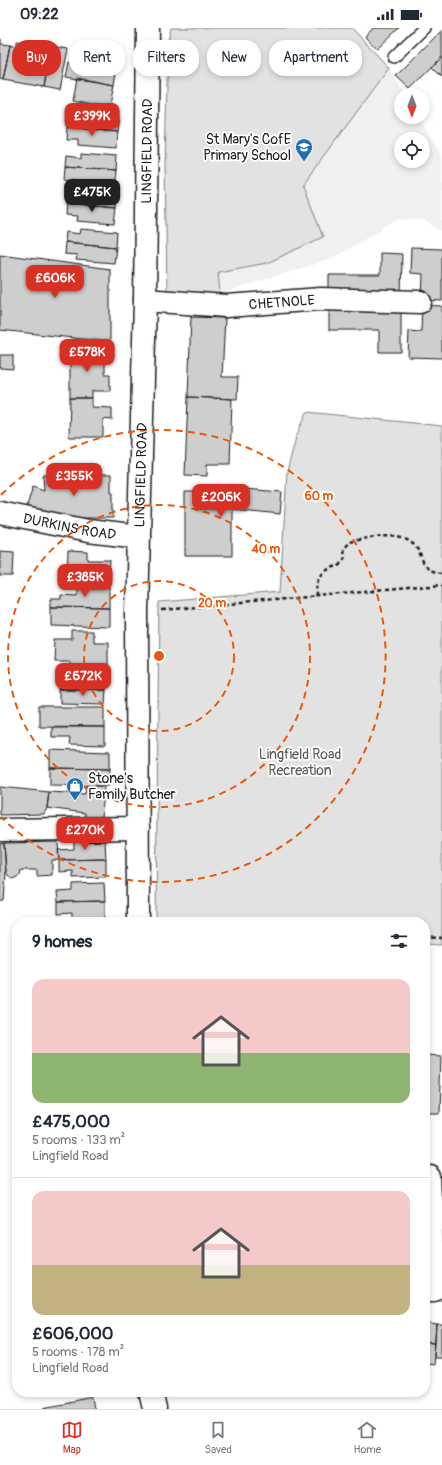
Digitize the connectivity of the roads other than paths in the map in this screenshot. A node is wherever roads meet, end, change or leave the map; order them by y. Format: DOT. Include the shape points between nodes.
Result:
graph roads {
  1 [pos="148,28"];
  2 [pos="424,28"];
  3 [pos="394,57"];
  4 [pos="145,300"];
  5 [pos="420,302"];
  6 [pos="0,513"];
  7 [pos="139,537"];
  8 [pos="138,828"];
  9 [pos="0,830"];
  10 [pos="138,917"];
  11 [pos="432,1177"];
  12 [pos="434,1293"];
  13 [pos="152,1397"];
  14 [pos="155,1409"];
  1 -- 4 [label="street, LINGFIELD ROAD"];
  2 -- 3 [label="lane"];
  4 -- 5 [label="street, CHETNOLE" via="226,306 321,300"];
  4 -- 7 [label="street, LINGFIELD ROAD"];
  6 -- 7 [label="street, DURKINS ROAD" via="88,532"];
  7 -- 8 [label="street, LINGFIELD ROAD"];
  8 -- 9 [label="street"];
  8 -- 10 [label="street, LINGFIELD ROAD"];
  11 -- 12 [label="street"];
  13 -- 14 [label="street"];
}
